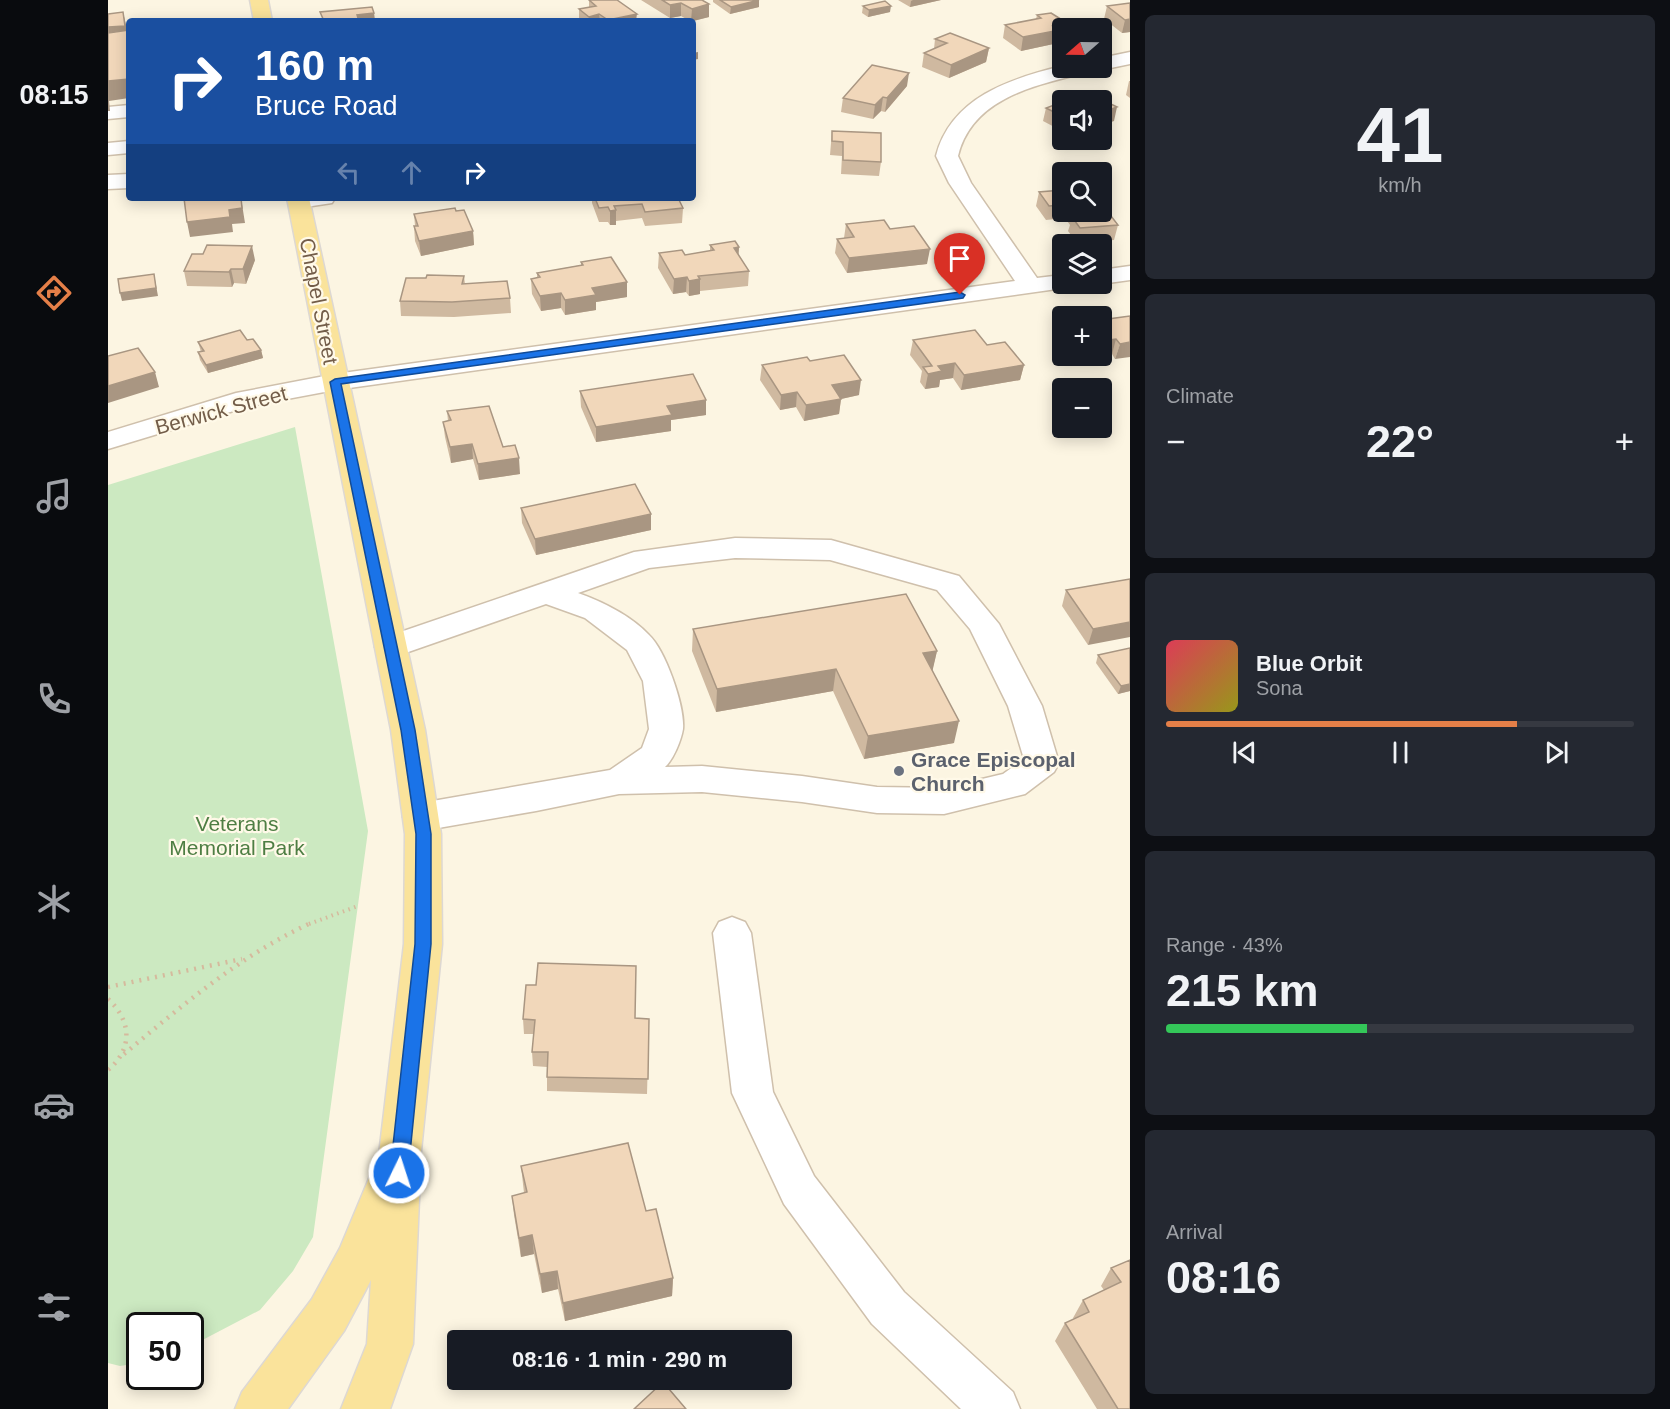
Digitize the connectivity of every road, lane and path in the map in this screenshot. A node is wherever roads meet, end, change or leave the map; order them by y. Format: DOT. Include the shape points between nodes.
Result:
graph roads {
  1 [pos="259,0"];
  2 [pos="263,18"];
  3 [pos="1130,58"];
  4 [pos="1112,62"];
  5 [pos="1052,73"];
  6 [pos="126,111"];
  7 [pos="108,113"];
  8 [pos="126,147"];
  9 [pos="108,149"];
  10 [pos="126,180"];
  11 [pos="108,182"];
  12 [pos="298,201"];
  13 [pos="1130,273"];
  14 [pos="1112,275"];
  15 [pos="1052,283"];
  16 [pos="1030,286"];
  17 [pos="335,382"];
  18 [pos="108,441"];
  19 [pos="548,594"];
  20 [pos="391,646"];
  21 [pos="620,781"];
  22 [pos="421,817"];
  23 [pos="358,906"];
  24 [pos="732,933"];
  25 [pos="246,958"];
  26 [pos="108,987"];
  27 [pos="108,999"];
  28 [pos="124,1054"];
  29 [pos="108,1070"];
  30 [pos="400,1151"];
  31 [pos="390,1344"];
  32 [pos="260,1409"];
  33 [pos="365,1409"];
  34 [pos="389,1409"];
  35 [pos="996,1409"];
  1 -- 2 [label="main road"];
  3 -- 4 [label="street"];
  5 -- 16 [label="street" via="1001,94 970,113 953,134 947,156 960,183"];
  6 -- 7 [label="street"];
  8 -- 9 [label="street"];
  10 -- 11 [label="street"];
  12 -- 17 [label="main road, Chapel Street"];
  13 -- 14 [label="street"];
  15 -- 16 [label="street, Berwick Street"];
  16 -- 17 [label="street, Berwick Street"];
  17 -- 18 [label="street, Berwick Street" via="245,399"];
  17 -- 20 [label="main road, Chapel Street"];
  19 -- 20 [label="street"];
  19 -- 21 [label="street" via="596,611 639,643 659,681 666,729 656,756"];
  19 -- 21 [label="street" via="645,559 735,548 831,550 948,583 983,624 1026,706 1042,763 1013,785 944,801 877,800 702,779"];
  20 -- 22 [label="main road, Chapel Street"];
  21 -- 22 [label="street"];
  22 -- 30 [label="main road, Chapel Street" via="423,944"];
  23 -- 25 [label="path" via="327,914 274,939"];
  24 -- 35 [label="street" via="753,1093 799,1190 888,1308"];
  25 -- 26 [label="path"];
  25 -- 28 [label="path"];
  27 -- 28 [label="path" via="116,1004 126,1028"];
  28 -- 29 [label="path"];
  30 -- 31 [label="main road, Chapel Street"];
  30 -- 32 [label="main road, Chapel Street" via="357,1261 328,1315"];
  31 -- 33 [label="main road, Chapel Street"];
  31 -- 34 [label="main road"];
}
